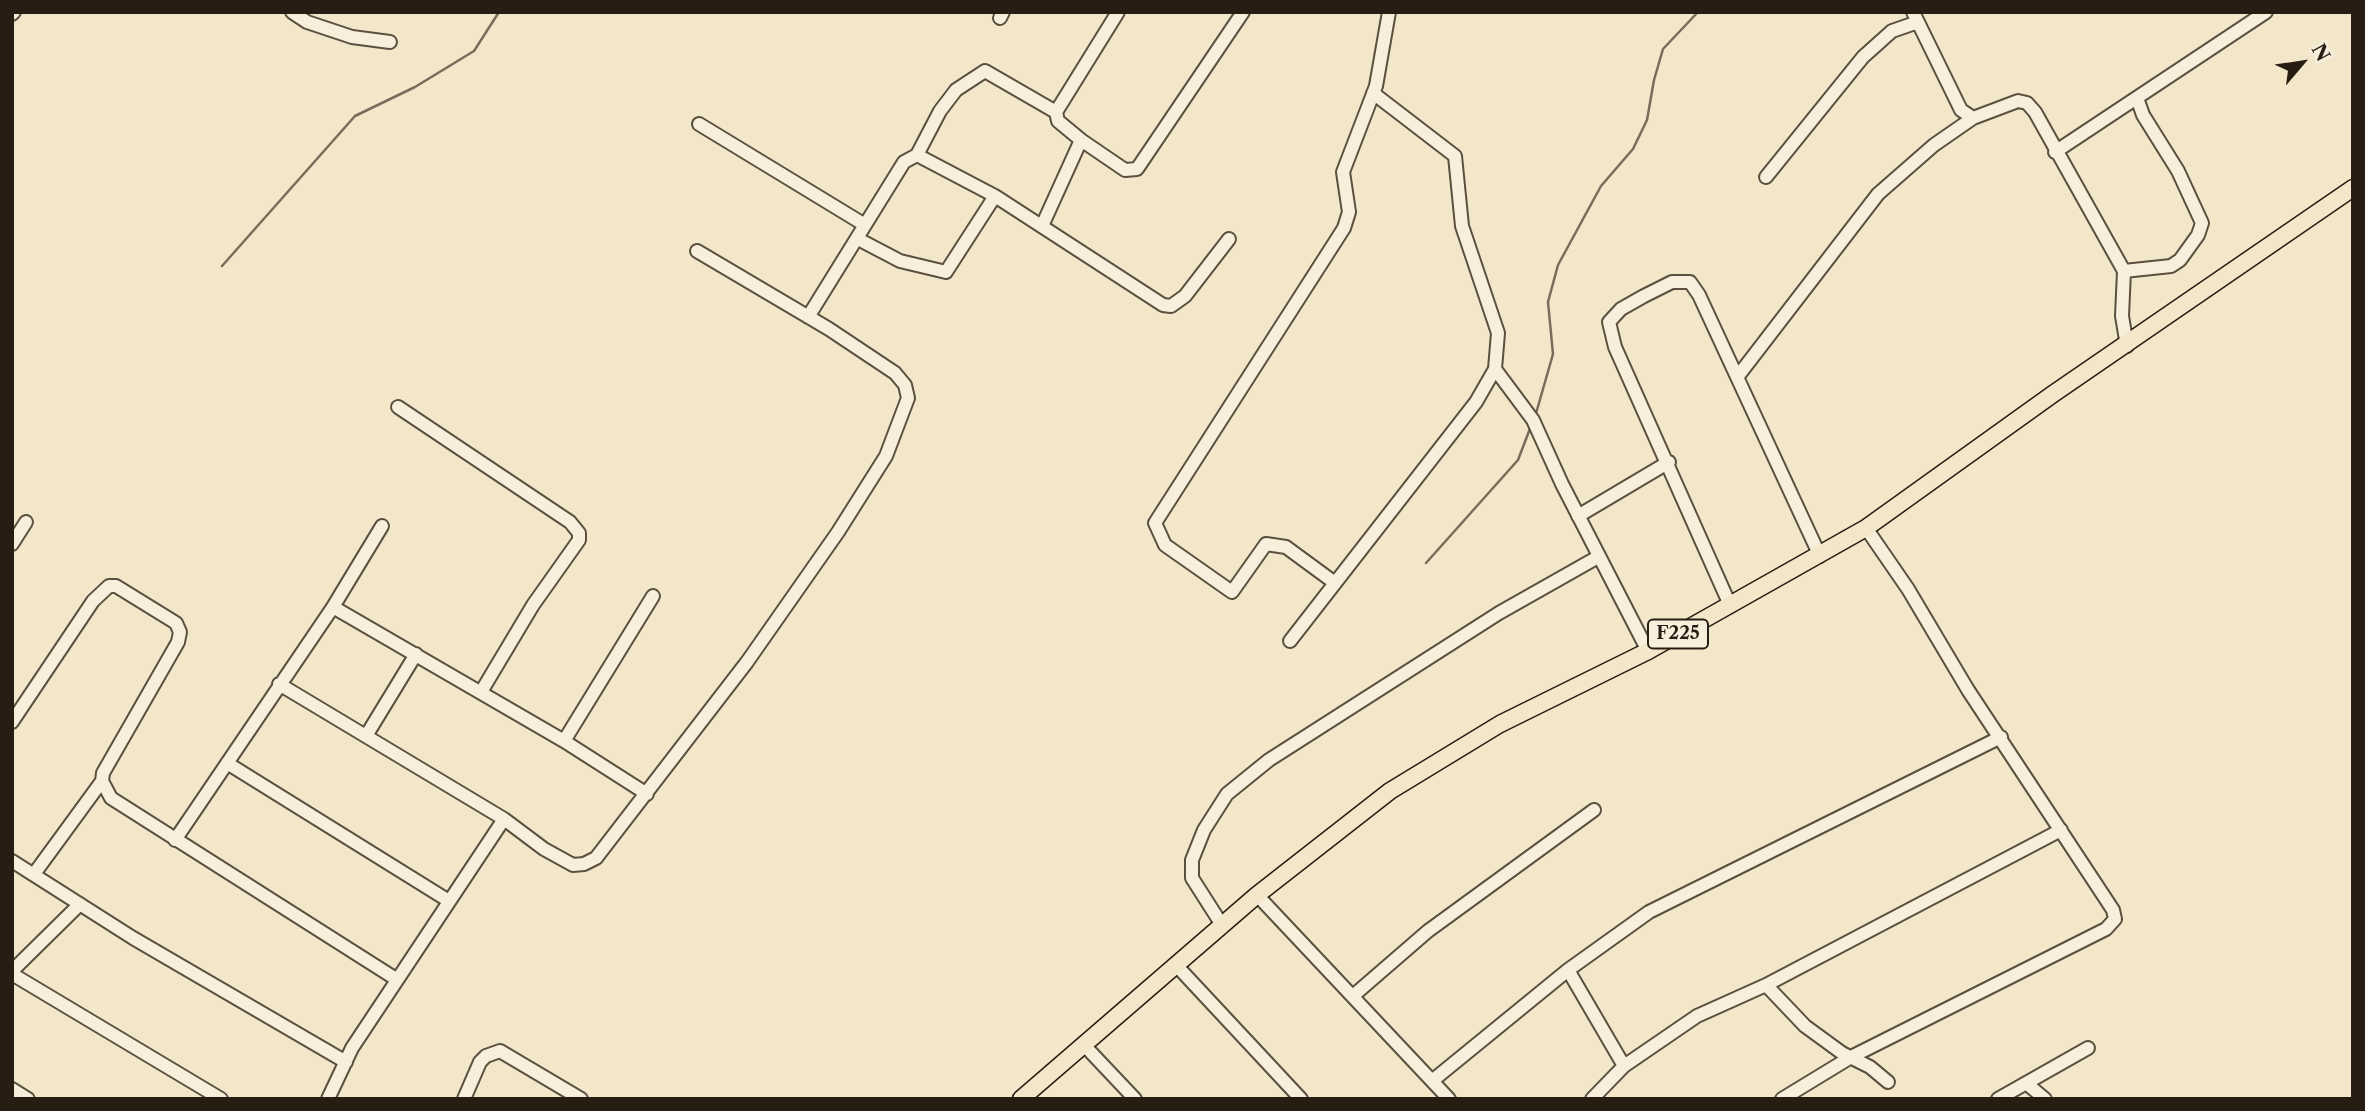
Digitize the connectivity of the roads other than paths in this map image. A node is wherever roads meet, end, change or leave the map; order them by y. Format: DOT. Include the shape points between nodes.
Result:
graph roads {
  1 [pos="292,12"];
  2 [pos="1118,12"];
  3 [pos="1243,12"];
  4 [pos="1389,12"];
  5 [pos="2266,12"];
  6 [pos="1915,17"];
  7 [pos="390,42"];
  8 [pos="1373,93"];
  9 [pos="2137,98"];
  10 [pos="1055,112"];
  11 [pos="1973,118"];
  12 [pos="699,124"];
  13 [pos="1081,140"];
  14 [pos="2055,152"];
  15 [pos="917,155"];
  16 [pos="1766,177"];
  17 [pos="2353,188"];
  18 [pos="995,196"];
  19 [pos="865,225"];
  20 [pos="1042,226"];
  21 [pos="858,239"];
  22 [pos="1229,239"];
  23 [pos="697,251"];
  24 [pos="2124,271"];
  25 [pos="808,317"];
  26 [pos="2127,346"];
  27 [pos="1495,369"];
  28 [pos="1738,376"];
  29 [pos="398,407"];
  30 [pos="1669,463"];
  31 [pos="1578,516"];
  32 [pos="26,522"];
  33 [pos="382,526"];
  34 [pos="1866,528"];
  35 [pos="12,544"];
  36 [pos="1819,556"];
  37 [pos="1598,557"];
  38 [pos="1335,583"];
  39 [pos="653,596"];
  40 [pos="1730,605"];
  41 [pos="333,607"];
  42 [pos="1290,641"];
  43 [pos="1648,651"];
  44 [pos="416,654"];
  45 [pos="279,684"];
  46 [pos="481,692"];
  47 [pos="12,722"];
  48 [pos="366,736"];
  49 [pos="2001,737"];
  50 [pos="564,741"];
  51 [pos="227,763"];
  52 [pos="102,781"];
  53 [pos="647,794"];
  54 [pos="1594,810"];
  55 [pos="504,819"];
  56 [pos="2061,830"];
  57 [pos="175,840"];
  58 [pos="12,861"];
  59 [pos="34,874"];
  60 [pos="1257,895"];
  61 [pos="449,901"];
  62 [pos="80,904"];
  63 [pos="1223,925"];
  64 [pos="1176,965"];
  65 [pos="1569,970"];
  66 [pos="12,973"];
  67 [pos="396,979"];
  68 [pos="1766,985"];
  69 [pos="1354,995"];
  70 [pos="1084,1045"];
  71 [pos="2088,1048"];
  72 [pos="1851,1057"];
  73 [pos="346,1062"];
  74 [pos="1624,1066"];
  75 [pos="1432,1081"];
  76 [pos="1888,1082"];
  77 [pos="2026,1083"];
  78 [pos="12,1090"];
  79 [pos="28,1099"];
  80 [pos="221,1099"];
  81 [pos="328,1099"];
  82 [pos="464,1099"];
  83 [pos="581,1099"];
  84 [pos="1021,1099"];
  85 [pos="1135,1099"];
  86 [pos="1301,1099"];
  87 [pos="1449,1099"];
  88 [pos="1592,1099"];
  89 [pos="1782,1099"];
  90 [pos="1998,1099"];
  91 [pos="2045,1099"];
  1 -- 7 [label="street" via="352,37"];
  2 -- 10 [label="street"];
  3 -- 13 [label="street" via="1137,169 1125,170"];
  4 -- 8 [label="street"];
  5 -- 9 [label="street"];
  6 -- 11 [label="street" via="1950,94"];
  6 -- 16 [label="street" via="1863,57"];
  8 -- 27 [label="street" via="1455,156 1462,226 1498,333"];
  8 -- 38 [label="street" via="1343,172 1349,212 1344,228 1155,523 1165,545 1233,592 1266,544 1286,547"];
  9 -- 14 [label="street"];
  9 -- 24 [label="street" via="2202,223 2180,260"];
  10 -- 13 [label="street" via="1058,121"];
  10 -- 15 [label="street" via="985,71 956,90"];
  11 -- 14 [label="street" via="2018,101 2027,103"];
  11 -- 28 [label="street" via="1878,194"];
  12 -- 19 [label="street"];
  13 -- 20 [label="street"];
  14 -- 24 [label="street"];
  15 -- 18 [label="street"];
  15 -- 19 [label="street" via="904,163"];
  17 -- 26 [label="main road, F225"];
  18 -- 20 [label="street"];
  18 -- 21 [label="street" via="946,272 900,261"];
  19 -- 21 [label="street"];
  20 -- 22 [label="street" via="1171,306 1185,296"];
  21 -- 25 [label="street"];
  23 -- 25 [label="street"];
  24 -- 26 [label="street" via="2122,316"];
  25 -- 53 [label="street" via="895,373 908,398 886,456 838,532"];
  26 -- 34 [label="main road, F225"];
  27 -- 31 [label="street" via="1533,420"];
  27 -- 38 [label="street" via="1476,402"];
  28 -- 30 [label="street" via="1690,282 1672,282 1621,309 1609,322 1615,347"];
  28 -- 36 [label="street"];
  29 -- 46 [label="street" via="570,522 579,533 579,540 533,604"];
  30 -- 31 [label="street"];
  30 -- 40 [label="street"];
  31 -- 37 [label="street"];
  32 -- 35 [label="street"];
  33 -- 41 [label="street"];
  34 -- 36 [label="main road, F225"];
  34 -- 49 [label="street"];
  36 -- 40 [label="main road, F225"];
  37 -- 43 [label="street"];
  37 -- 63 [label="street" via="1487,620 1269,760 1227,794 1192,860 1192,878"];
  38 -- 42 [label="street"];
  39 -- 50 [label="street"];
  40 -- 43 [label="main road, F225"];
  41 -- 44 [label="street"];
  41 -- 45 [label="street"];
  43 -- 60 [label="main road, F225" via="1448,754 1369,806"];
  44 -- 46 [label="street"];
  44 -- 48 [label="street"];
  45 -- 48 [label="street"];
  45 -- 51 [label="street"];
  46 -- 50 [label="street"];
  47 -- 52 [label="street" via="93,601 108,586 116,586 170,617 180,632 178,642"];
  48 -- 55 [label="street"];
  49 -- 56 [label="street"];
  49 -- 65 [label="street" via="1649,912"];
  50 -- 53 [label="street"];
  51 -- 57 [label="street"];
  51 -- 61 [label="street"];
  52 -- 57 [label="street" via="111,798"];
  52 -- 59 [label="street"];
  53 -- 55 [label="street" via="608,845 584,864 573,865 544,849"];
  54 -- 69 [label="street" via="1428,931"];
  55 -- 61 [label="street"];
  56 -- 68 [label="street"];
  56 -- 72 [label="street" via="2113,910 2115,919 2106,929"];
  57 -- 67 [label="street"];
  58 -- 59 [label="street"];
  59 -- 62 [label="street"];
  60 -- 63 [label="main road, F225"];
  60 -- 69 [label="street"];
  61 -- 67 [label="street"];
  62 -- 66 [label="street"];
  62 -- 73 [label="street"];
  63 -- 64 [label="main road, F225"];
  64 -- 70 [label="main road, F225"];
  64 -- 86 [label="street"];
  65 -- 74 [label="street"];
  65 -- 75 [label="street"];
  66 -- 80 [label="street"];
  67 -- 73 [label="street"];
  68 -- 72 [label="street" via="1805,1026"];
  68 -- 74 [label="street" via="1697,1016"];
  69 -- 75 [label="street"];
  70 -- 84 [label="main road, F225"];
  70 -- 85 [label="street"];
  71 -- 77 [label="street"];
  72 -- 76 [label="street"];
  72 -- 89 [label="street"];
  73 -- 81 [label="street"];
  74 -- 88 [label="street"];
  75 -- 87 [label="street"];
  77 -- 90 [label="street"];
  77 -- 91 [label="street"];
  78 -- 79 [label="street"];
  82 -- 83 [label="street" via="480,1062 500,1051"];
}
